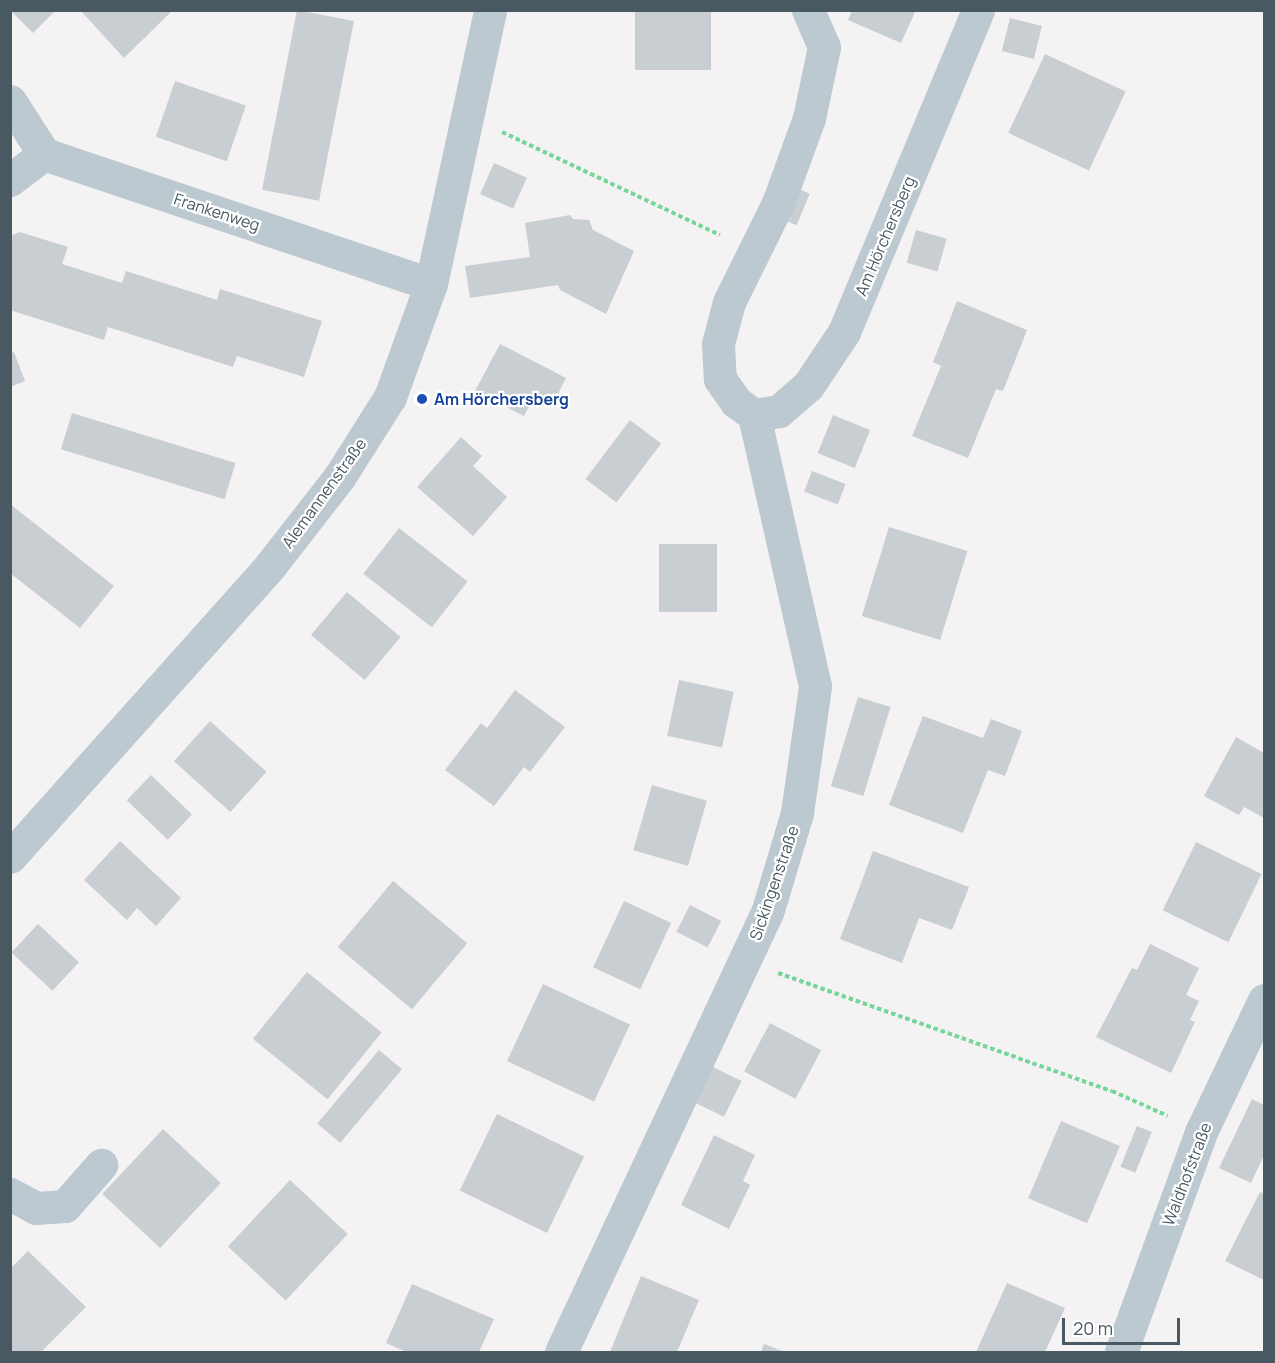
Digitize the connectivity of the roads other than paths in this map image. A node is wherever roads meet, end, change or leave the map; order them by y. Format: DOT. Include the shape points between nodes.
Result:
graph roads {
  1 [pos="490,10"];
  2 [pos="808,10"];
  3 [pos="978,10"];
  4 [pos="10,101"];
  5 [pos="44,154"];
  6 [pos="10,180"];
  7 [pos="431,284"];
  8 [pos="754,415"];
  9 [pos="10,857"];
  10 [pos="1264,1000"];
  11 [pos="101,1165"];
  12 [pos="10,1194"];
  13 [pos="561,1353"];
  14 [pos="1121,1353"];
  1 -- 7 [label="street, Alemannenstraße"];
  2 -- 8 [label="street" via="824,47 809,118 773,213 729,302 718,344 720,379 735,402"];
  3 -- 8 [label="street, Am Hörchersberg" via="844,332 808,386 779,411"];
  4 -- 5 [label="street"];
  5 -- 6 [label="street"];
  5 -- 7 [label="street, Frankenweg"];
  7 -- 9 [label="street, Alemannenstraße" via="390,397 340,476 270,566"];
  8 -- 13 [label="street, Sickingenstraße" via="815,686 797,813 767,913"];
  10 -- 14 [label="street, Waldhofstraße" via="1202,1130"];
  11 -- 12 [label="street" via="65,1206 36,1208"];
}
